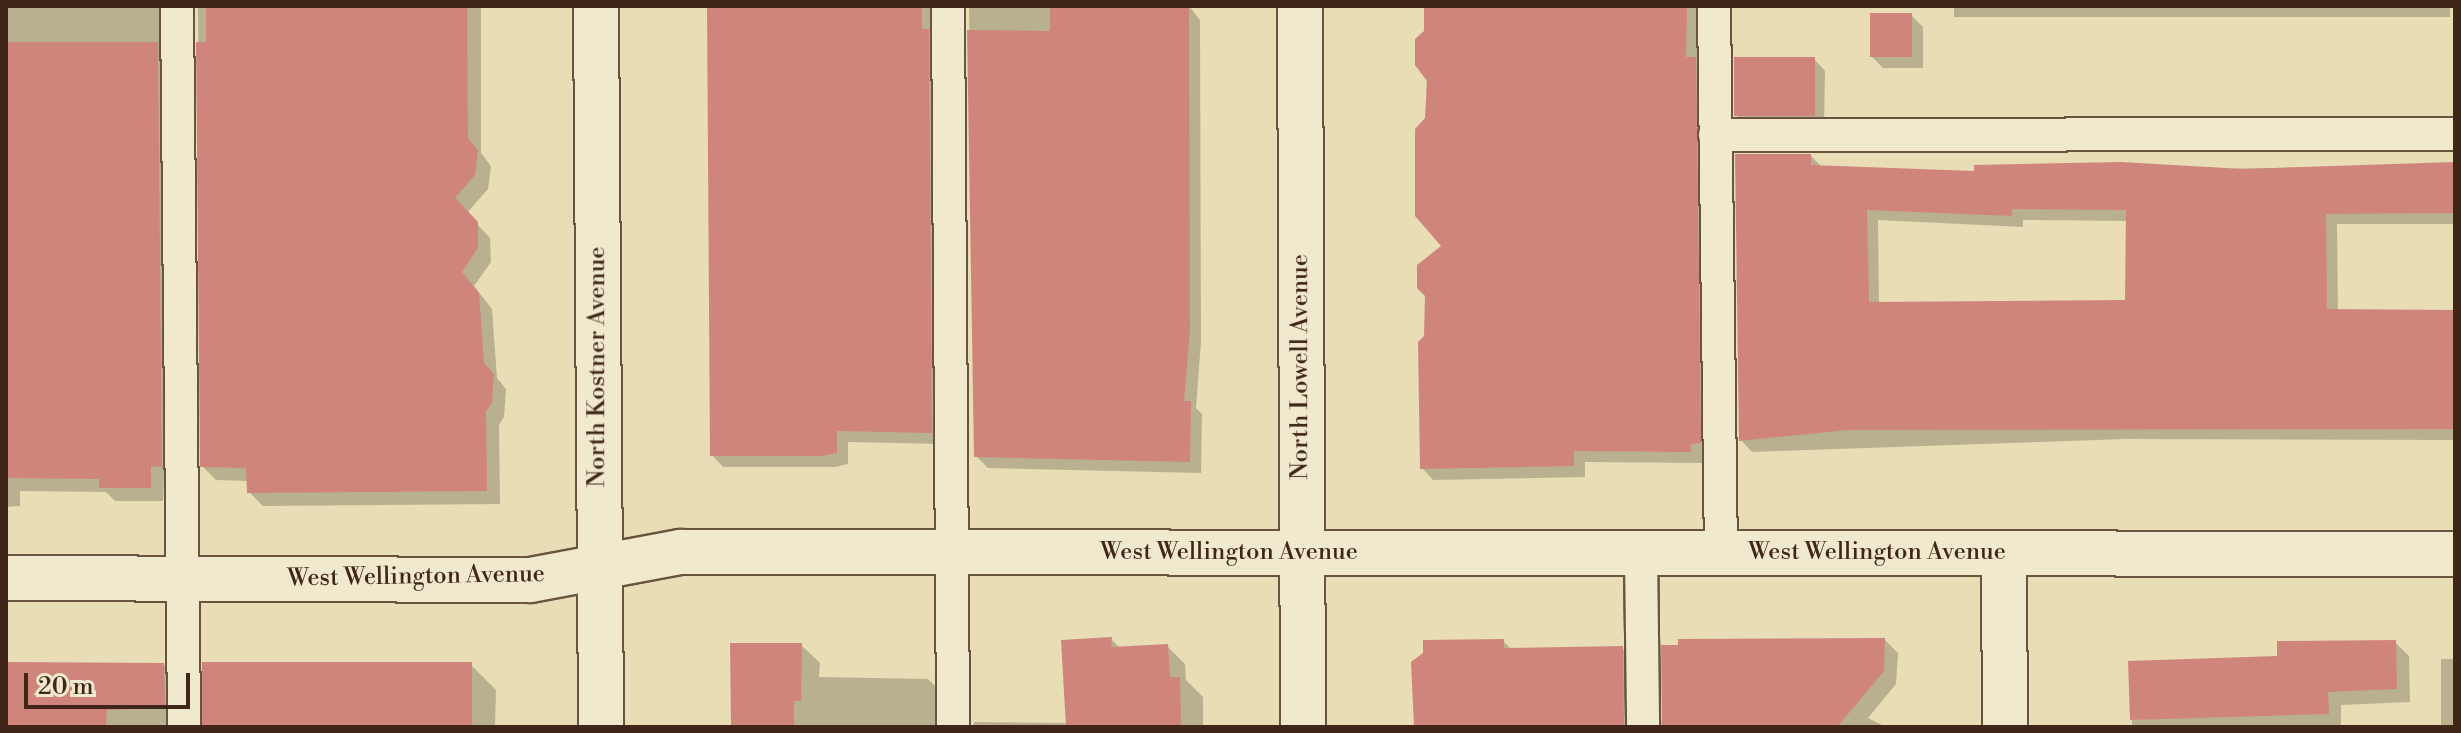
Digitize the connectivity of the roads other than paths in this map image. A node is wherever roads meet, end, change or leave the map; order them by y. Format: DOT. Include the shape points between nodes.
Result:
graph roads {
  1 [pos="177,6"];
  2 [pos="596,6"];
  3 [pos="948,6"];
  4 [pos="1300,6"];
  5 [pos="1714,6"];
  6 [pos="2455,134"];
  7 [pos="1715,135"];
  8 [pos="952,552"];
  9 [pos="1302,553"];
  10 [pos="1641,553"];
  11 [pos="1721,553"];
  12 [pos="2004,553"];
  13 [pos="2455,554"];
  14 [pos="599,567"];
  15 [pos="6,578"];
  16 [pos="182,579"];
  17 [pos="184,727"];
  18 [pos="601,727"];
  19 [pos="953,727"];
  20 [pos="1303,727"];
  21 [pos="1643,727"];
  22 [pos="2005,727"];
  1 -- 16 [label="lane"];
  2 -- 14 [label="street, North Kostner Avenue"];
  3 -- 8 [label="lane"];
  4 -- 9 [label="street, North Lowell Avenue"];
  5 -- 7 [label="lane"];
  6 -- 7 [label="lane"];
  7 -- 11 [label="lane"];
  8 -- 9 [label="street, West Wellington Avenue"];
  8 -- 14 [label="street, West Wellington Avenue" via="680,552"];
  8 -- 19 [label="lane"];
  9 -- 10 [label="street, West Wellington Avenue"];
  9 -- 20 [label="street, North Lowell Avenue"];
  10 -- 11 [label="street, West Wellington Avenue"];
  10 -- 21 [label="lane"];
  11 -- 12 [label="street, West Wellington Avenue"];
  12 -- 13 [label="street, West Wellington Avenue"];
  12 -- 22 [label="street"];
  14 -- 16 [label="street, West Wellington Avenue" via="530,580"];
  14 -- 18 [label="street, North Kostner Avenue"];
  15 -- 16 [label="street, West Wellington Avenue"];
  16 -- 17 [label="lane"];
}
